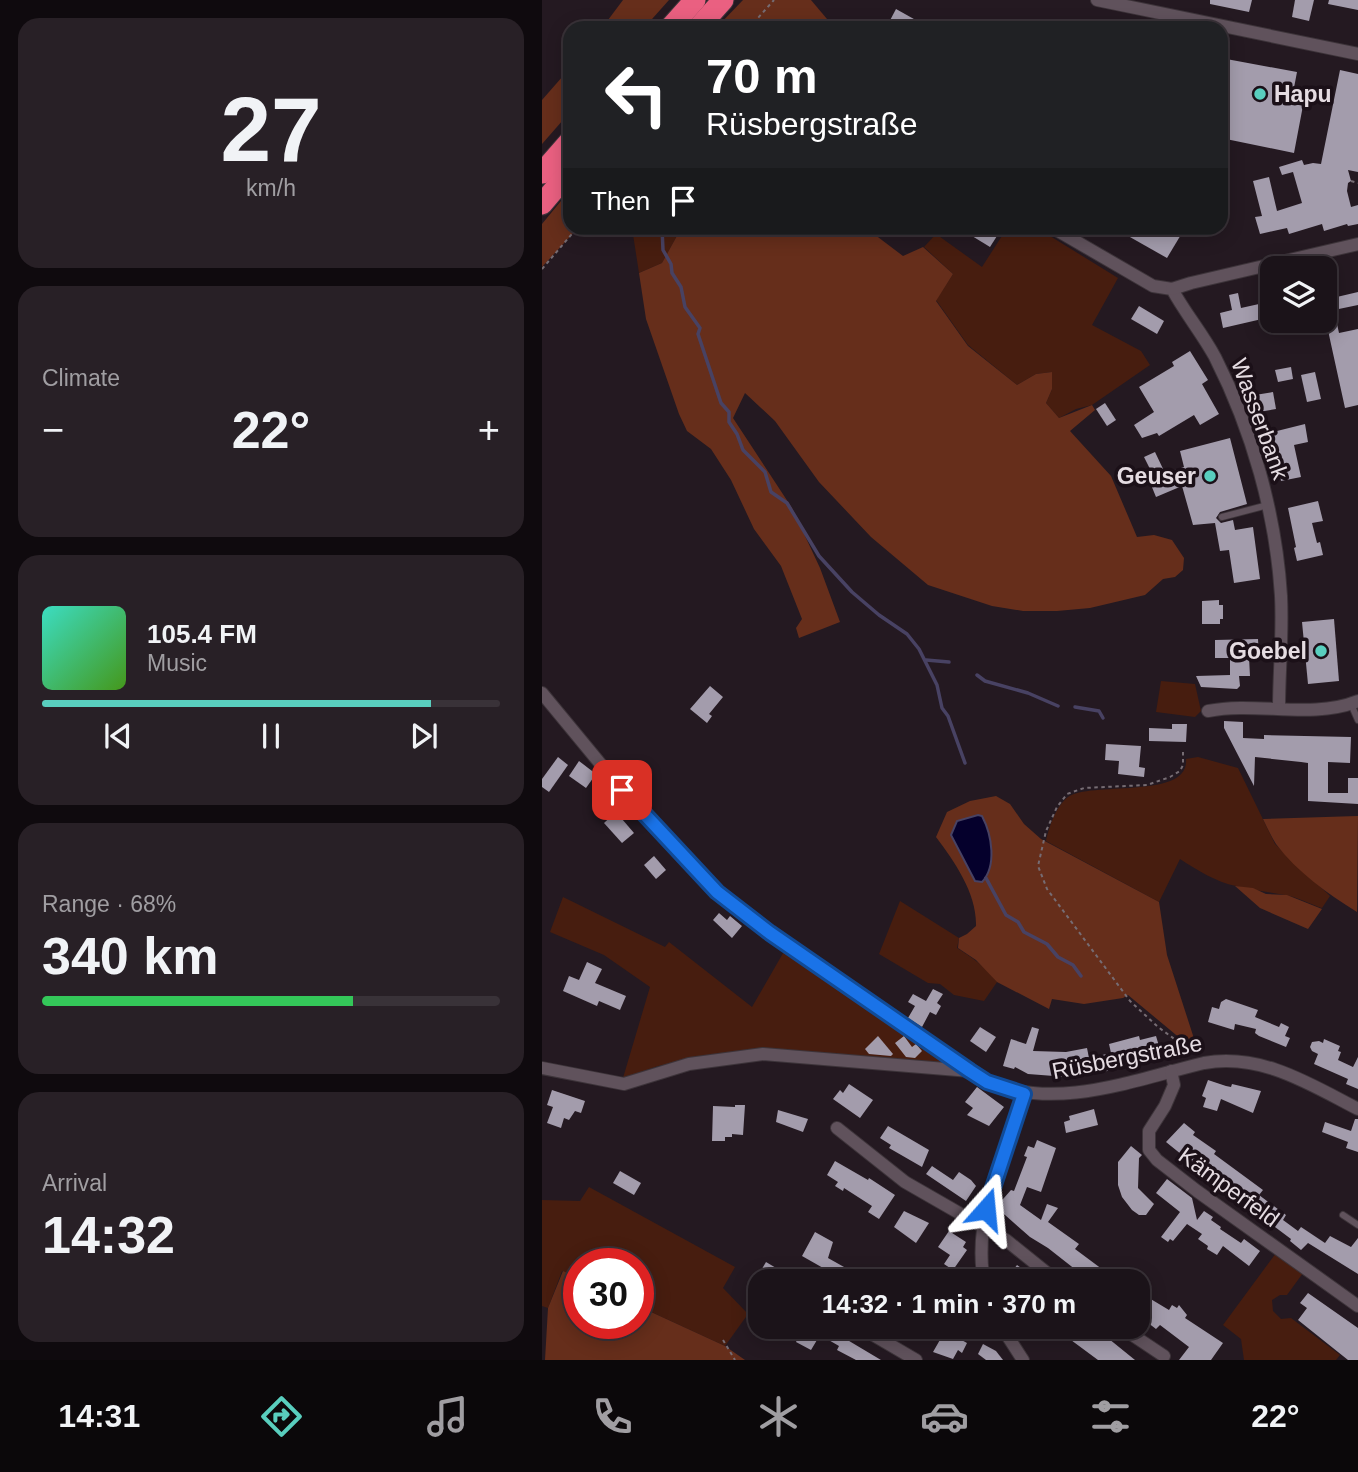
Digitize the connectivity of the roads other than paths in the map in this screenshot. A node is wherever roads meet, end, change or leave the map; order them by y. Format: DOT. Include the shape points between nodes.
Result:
graph roads {
  1 [pos="695,0"];
  2 [pos="723,0"];
  3 [pos="1097,0"];
  4 [pos="676,21"];
  5 [pos="704,21"];
  6 [pos="1175,21"];
  7 [pos="1228,31"];
  8 [pos="1358,54"];
  9 [pos="563,149"];
  10 [pos="542,173"];
  11 [pos="563,179"];
  12 [pos="542,204"];
  13 [pos="1065,235"];
  14 [pos="1358,244"];
  15 [pos="1172,289"];
  16 [pos="1268,505"];
  17 [pos="1222,517"];
  18 [pos="542,694"];
  19 [pos="1354,703"];
  20 [pos="1279,708"];
  21 [pos="1208,711"];
  22 [pos="1358,720"];
  23 [pos="542,1068"];
  24 [pos="970,1071"];
  25 [pos="1171,1071"];
  26 [pos="1024,1094"];
  27 [pos="1358,1109"];
  28 [pos="837,1129"];
  29 [pos="1343,1215"];
  30 [pos="1358,1225"];
  31 [pos="983,1226"];
  32 [pos="984,1269"];
  33 [pos="1044,1269"];
  34 [pos="1358,1306"];
  35 [pos="880,1339"];
  36 [pos="1009,1339"];
  37 [pos="1138,1339"];
  38 [pos="1164,1356"];
  39 [pos="916,1360"];
  40 [pos="1023,1360"];
  1 -- 4 [label="highway"];
  2 -- 5 [label="highway"];
  3 -- 6 [label="street"];
  7 -- 8 [label="street"];
  9 -- 10 [label="highway"];
  11 -- 12 [label="highway"];
  13 -- 15 [label="street" via="1153,286"];
  14 -- 15 [label="street"];
  15 -- 16 [label="street, Wasserbank" via="1202,333 1229,387"];
  16 -- 17 [label="lane"];
  16 -- 20 [label="street, Wasserbank" via="1281,596"];
  18 -- 24 [label="street, Rüsbergstraße" via="622,790 717,892"];
  19 -- 20 [label="street" via="1317,710"];
  19 -- 22 [label="lane"];
  20 -- 21 [label="street"];
  23 -- 24 [label="street" via="624,1084 689,1064 763,1055"];
  24 -- 26 [label="street, Rüsbergstraße"];
  25 -- 26 [label="street, Rüsbergstraße" via="1075,1093"];
  25 -- 27 [label="street, Rüsbergstraße" via="1221,1060 1266,1065"];
  25 -- 34 [label="street, Kämperfeld" via="1174,1085 1149,1131 1149,1150 1215,1204"];
  26 -- 31 [label="street"];
  28 -- 31 [label="street" via="905,1182"];
  29 -- 30 [label="lane"];
  31 -- 32 [label="street"];
  31 -- 33 [label="street"];
  35 -- 39 [label="street"];
  36 -- 40 [label="street"];
  37 -- 38 [label="street"];
}
